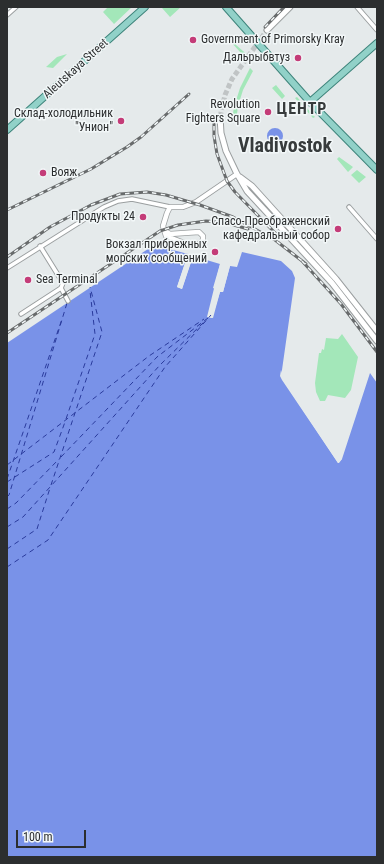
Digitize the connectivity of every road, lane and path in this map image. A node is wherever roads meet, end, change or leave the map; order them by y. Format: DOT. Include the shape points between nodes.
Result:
graph roads {
  1 [pos="16,7"];
  2 [pos="145,7"];
  3 [pos="226,7"];
  4 [pos="290,7"];
  5 [pos="357,7"];
  6 [pos="7,15"];
  7 [pos="267,30"];
  8 [pos="377,30"];
  9 [pos="377,43"];
  10 [pos="310,102"];
  11 [pos="220,117"];
  12 [pos="7,130"];
  13 [pos="377,170"];
  14 [pos="236,174"];
  15 [pos="170,207"];
  16 [pos="349,207"];
  17 [pos="165,231"];
  18 [pos="377,239"];
  19 [pos="40,246"];
  20 [pos="7,268"];
  21 [pos="61,288"];
  22 [pos="68,302"];
  23 [pos="21,314"];
  24 [pos="377,331"];
  25 [pos="377,341"];
  1 -- 6 [label="street"];
  2 -- 12 [label="main road, Aleutskaya Street"];
  3 -- 10 [label="main road"];
  4 -- 7 [label="main road"];
  5 -- 8 [label="street"];
  9 -- 10 [label="main road"];
  10 -- 13 [label="main road"];
  11 -- 14 [label="main road" via="223,144"];
  14 -- 15 [label="street" via="194,203 183,207"];
  14 -- 24 [label="main road" via="252,186 336,279"];
  14 -- 25 [label="main road" via="247,190 332,283"];
  15 -- 17 [label="street" via="164,219"];
  15 -- 19 [label="street" via="137,200 118,201 104,206"];
  16 -- 18 [label="street"];
  17 -- 17 [label="street" via="166,236 187,244 197,246 202,242 203,236 199,232 170,234"];
  19 -- 20 [label="street"];
  19 -- 21 [label="street" via="63,283"];
  21 -- 22 [label="street"];
  21 -- 23 [label="street"];
}
